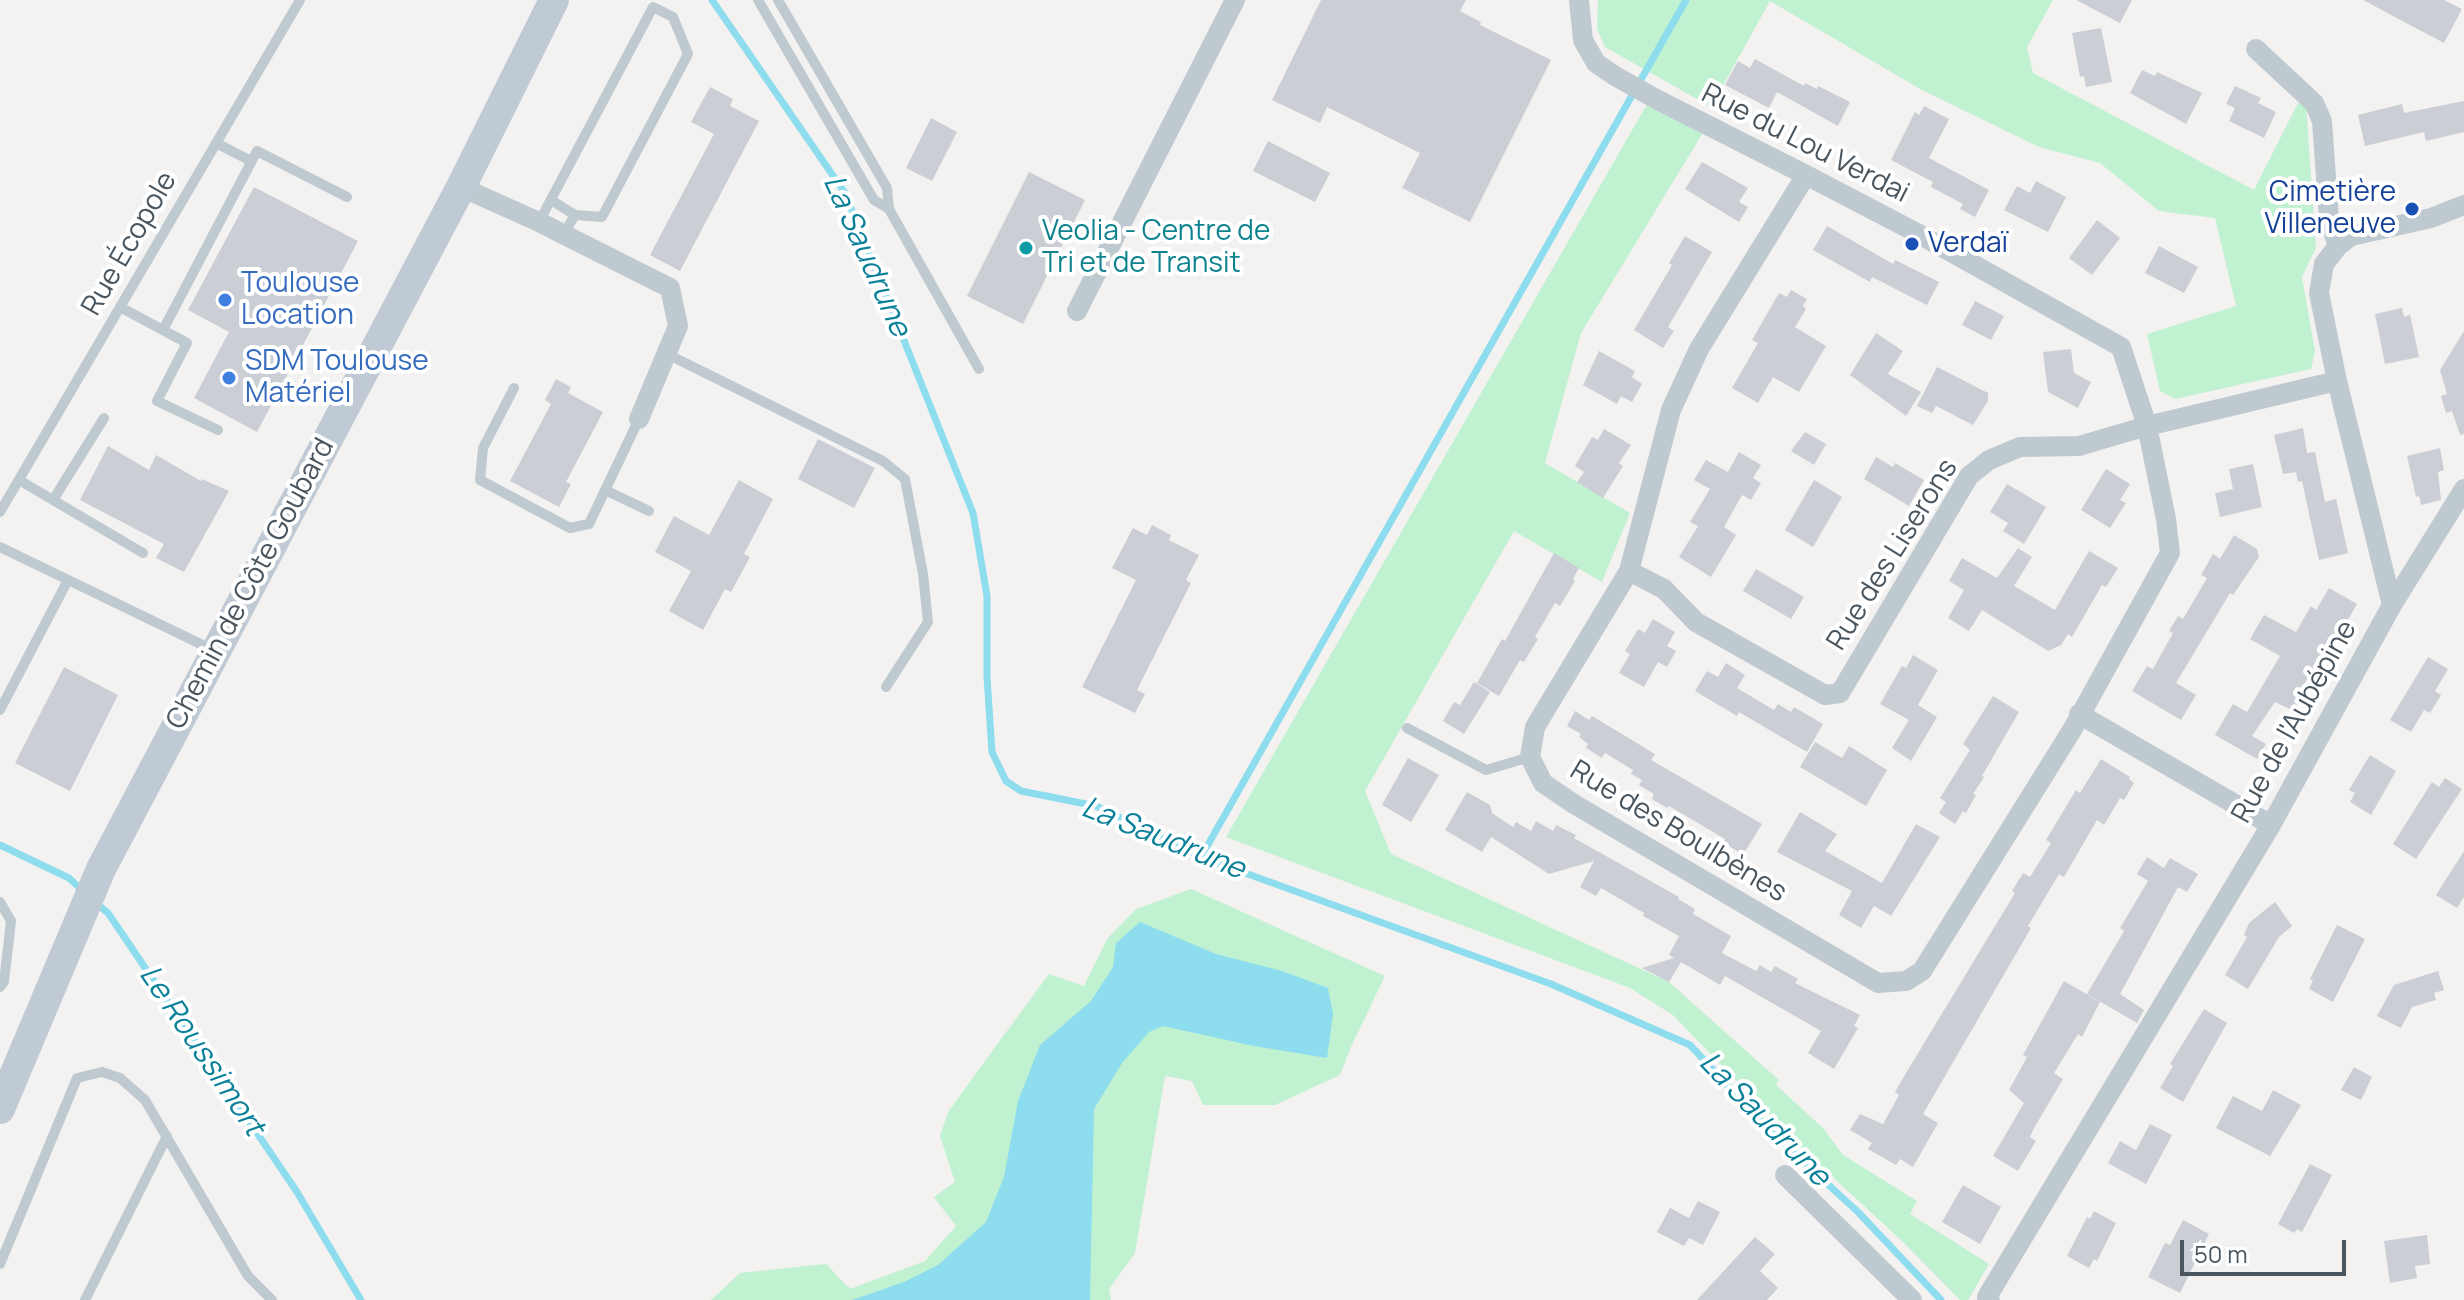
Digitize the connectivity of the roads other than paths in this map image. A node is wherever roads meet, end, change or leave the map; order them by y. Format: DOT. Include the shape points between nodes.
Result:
graph roads {
  1 [pos="300,0"];
  2 [pos="554,0"];
  3 [pos="758,0"];
  4 [pos="778,0"];
  5 [pos="1235,0"];
  6 [pos="1579,0"];
  7 [pos="2256,49"];
  8 [pos="216,143"];
  9 [pos="251,161"];
  10 [pos="1806,175"];
  11 [pos="461,187"];
  12 [pos="347,197"];
  13 [pos="551,200"];
  14 [pos="2464,205"];
  15 [pos="889,209"];
  16 [pos="575,215"];
  17 [pos="539,222"];
  18 [pos="563,235"];
  19 [pos="2338,246"];
  20 [pos="120,307"];
  21 [pos="1077,311"];
  22 [pos="163,330"];
  23 [pos="667,354"];
  24 [pos="979,369"];
  25 [pos="721,381"];
  26 [pos="2337,381"];
  27 [pos="514,388"];
  28 [pos="715,392"];
  29 [pos="104,418"];
  30 [pos="639,419"];
  31 [pos="2147,426"];
  32 [pos="218,430"];
  33 [pos="19,480"];
  34 [pos="2464,489"];
  35 [pos="605,490"];
  36 [pos="53,500"];
  37 [pos="649,511"];
  38 [pos="0,512"];
  39 [pos="0,547"];
  40 [pos="143,553"];
  41 [pos="1629,571"];
  42 [pos="68,580"];
  43 [pos="2392,605"];
  44 [pos="214,651"];
  45 [pos="886,687"];
  46 [pos="0,710"];
  47 [pos="2076,722"];
  48 [pos="1407,728"];
  49 [pos="1530,757"];
  50 [pos="2271,825"];
  51 [pos="0,902"];
  52 [pos="0,987"];
  53 [pos="0,1109"];
  54 [pos="167,1136"];
  55 [pos="1785,1175"];
  56 [pos="0,1264"];
  57 [pos="85,1300"];
  58 [pos="272,1300"];
  59 [pos="1912,1300"];
  60 [pos="1990,1300"];
  1 -- 8 [label="lane, Rue Écopole"];
  2 -- 11 [label="main road, Chemin de Côte Goubard"];
  3 -- 15 [label="lane" via="874,200"];
  4 -- 15 [label="lane" via="887,188"];
  5 -- 21 [label="street"];
  6 -- 10 [label="street, Rue du Lou Verdai" via="1583,40 1596,63"];
  7 -- 19 [label="street" via="2314,103 2322,121 2329,219"];
  8 -- 9 [label="lane"];
  8 -- 20 [label="lane, Rue Écopole"];
  9 -- 12 [label="lane" via="257,151"];
  9 -- 22 [label="lane"];
  10 -- 31 [label="street, Rue du Lou Verdai" via="2121,347"];
  10 -- 41 [label="street" via="1699,349 1671,410"];
  11 -- 17 [label="street"];
  11 -- 44 [label="main road, Chemin de Côte Goubard"];
  13 -- 16 [label="lane"];
  13 -- 16 [label="lane" via="653,7 673,17 688,54 602,217"];
  13 -- 17 [label="lane"];
  14 -- 19 [label="street" via="2351,236"];
  15 -- 24 [label="lane"];
  16 -- 18 [label="lane"];
  17 -- 18 [label="street"];
  18 -- 23 [label="street" via="670,288 678,326"];
  19 -- 26 [label="street, Rue de l'Aubépine" via="2324,264 2319,293"];
  20 -- 22 [label="lane"];
  20 -- 33 [label="lane, Rue Écopole"];
  22 -- 32 [label="lane" via="187,343 157,401"];
  23 -- 25 [label="lane"];
  23 -- 30 [label="street"];
  25 -- 28 [label="lane"];
  25 -- 45 [label="lane" via="883,461 905,479 928,622"];
  26 -- 31 [label="street, Rue des Liserons"];
  26 -- 43 [label="street, Rue de l'Aubépine"];
  27 -- 35 [label="lane" via="483,448 480,480 570,528 589,524"];
  29 -- 36 [label="lane"];
  30 -- 35 [label="lane"];
  31 -- 41 [label="street, Rue des Liserons" via="2079,446 2020,447 1989,460 1969,476 1840,693 1825,695 1696,622 1664,589"];
  31 -- 47 [label="street, Rue du Lou Verdai" via="2170,553"];
  33 -- 36 [label="lane"];
  33 -- 38 [label="lane, Rue Écopole"];
  34 -- 43 [label="street"];
  35 -- 37 [label="lane"];
  36 -- 40 [label="lane"];
  39 -- 42 [label="lane"];
  41 -- 49 [label="street" via="1535,727"];
  42 -- 44 [label="lane"];
  42 -- 46 [label="lane"];
  43 -- 50 [label="street, Rue de l'Aubépine"];
  44 -- 53 [label="main road, Chemin de Côte Goubard" via="98,875"];
  47 -- 49 [label="street, Rue des Boulbènes" via="1922,971 1906,981 1878,983 1574,804 1543,783"];
  47 -- 50 [label="street"];
  48 -- 49 [label="lane" via="1486,770"];
  50 -- 60 [label="street, Rue de l'Aubépine" via="1987,1297"];
  51 -- 52 [label="lane" via="11,921"];
  54 -- 56 [label="lane" via="145,1100 120,1078 102,1072 77,1078"];
  54 -- 57 [label="lane"];
  54 -- 58 [label="lane" via="248,1276"];
  55 -- 59 [label="street"];
}
